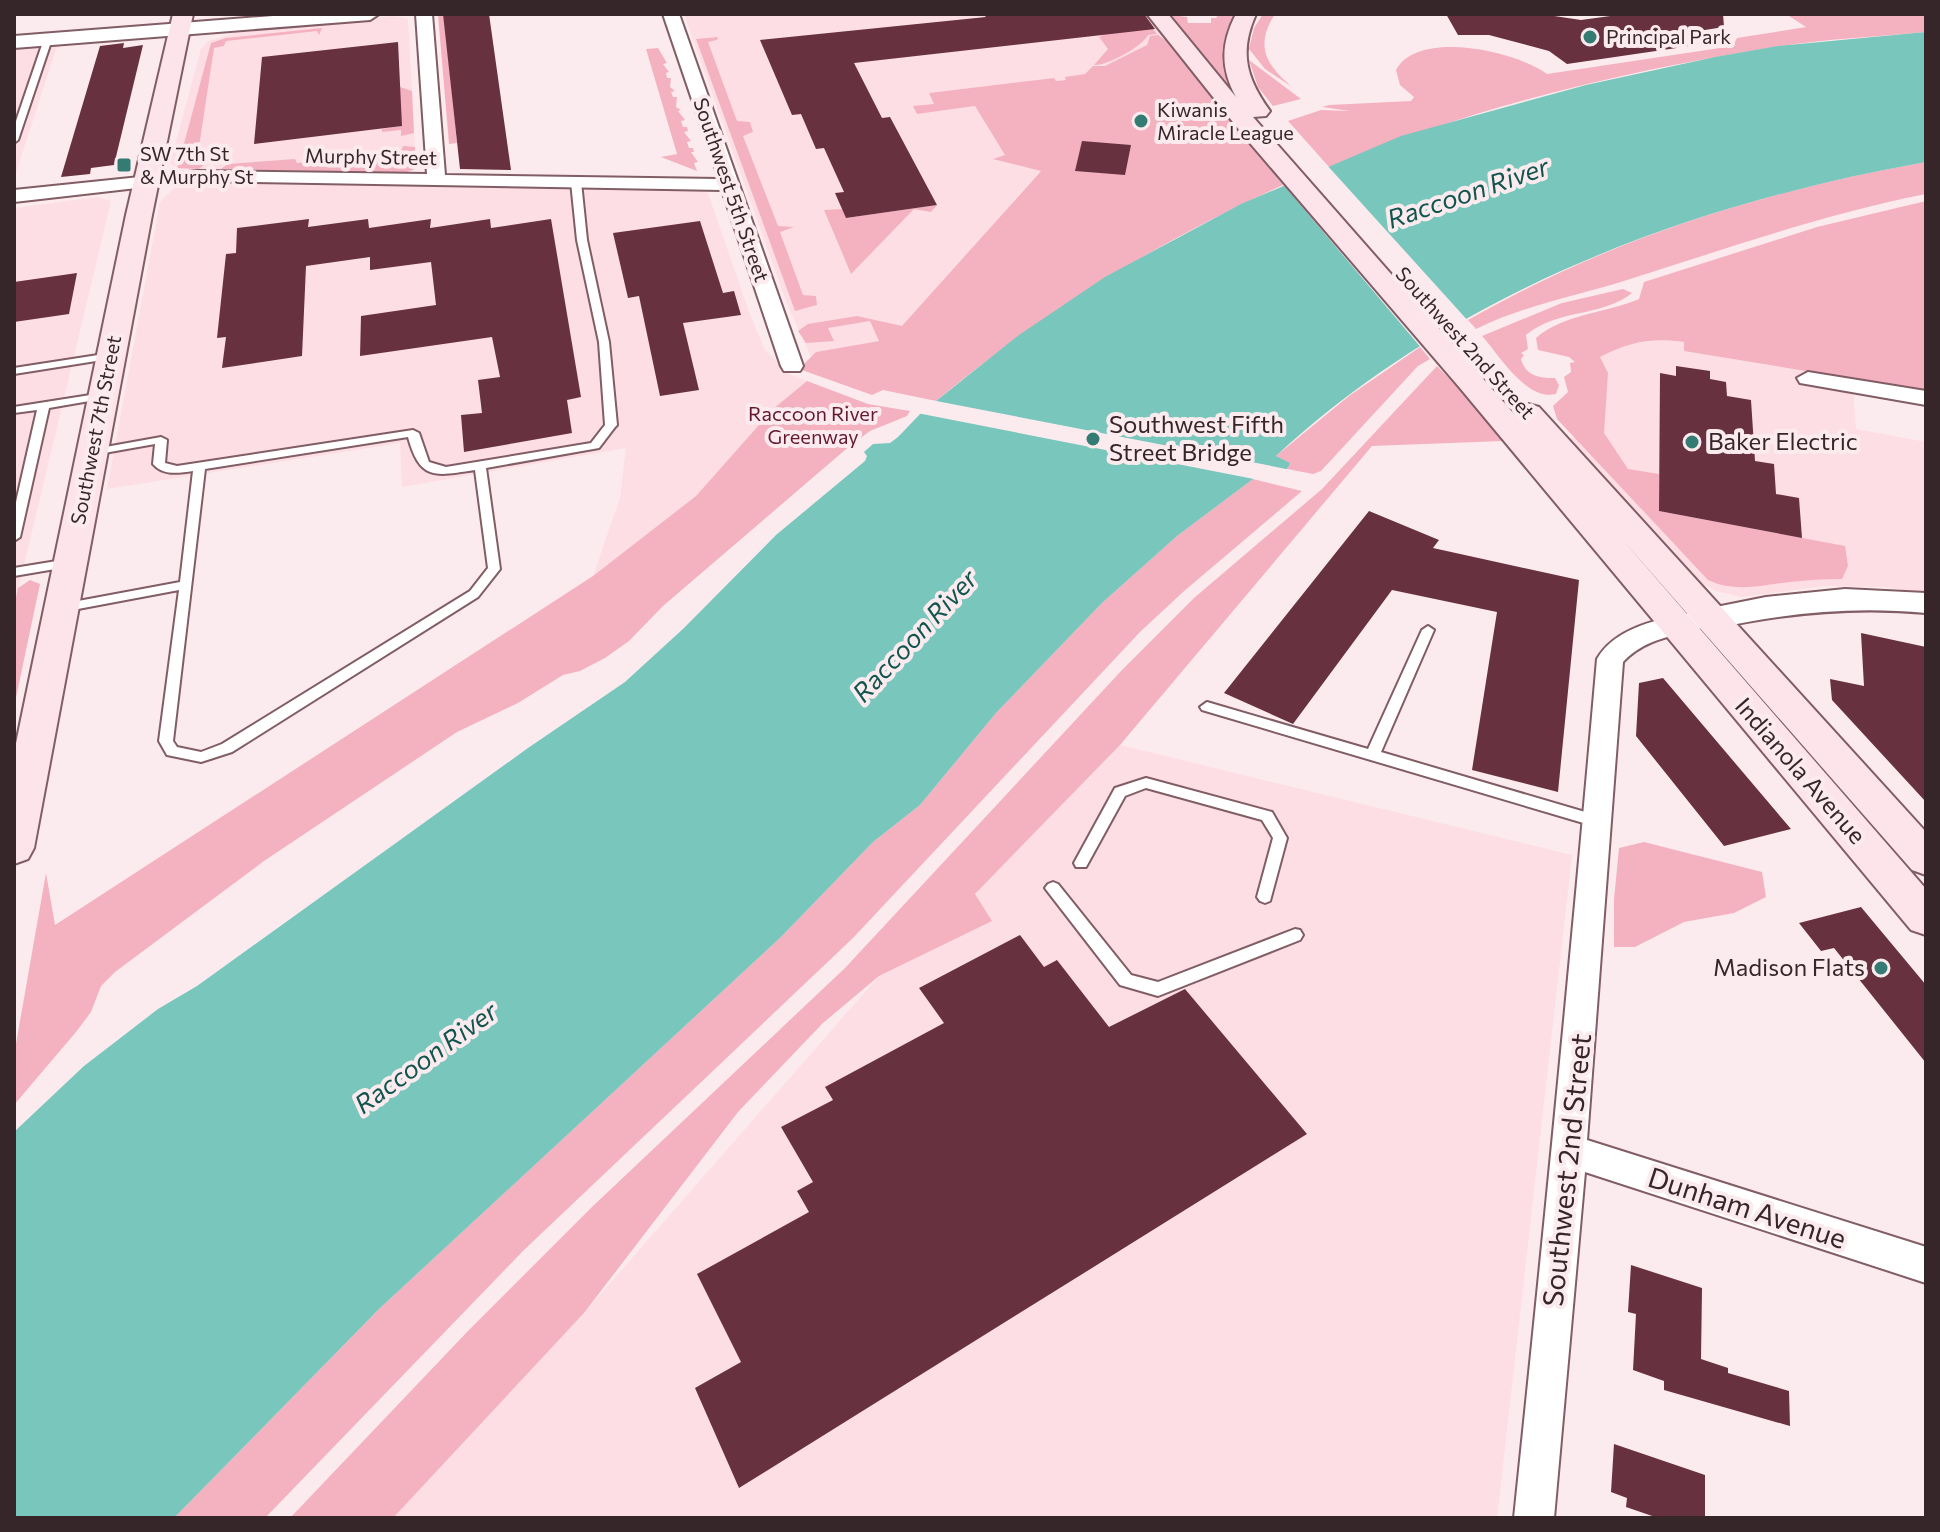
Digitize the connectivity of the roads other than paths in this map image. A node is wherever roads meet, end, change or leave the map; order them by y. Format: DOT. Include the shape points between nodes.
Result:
graph roads {
  1 [pos="370,14"];
  2 [pos="424,14"];
  3 [pos="671,14"];
  4 [pos="1157,14"];
  5 [pos="1246,14"];
  6 [pos="297,18"];
  7 [pos="182,22"];
  8 [pos="48,39"];
  9 [pos="14,42"];
  10 [pos="1261,128"];
  11 [pos="14,140"];
  12 [pos="146,180"];
  13 [pos="436,180"];
  14 [pos="576,182"];
  15 [pos="729,185"];
  16 [pos="14,196"];
  17 [pos="111,356"];
  18 [pos="792,366"];
  19 [pos="14,371"];
  20 [pos="1479,376"];
  21 [pos="1808,378"];
  22 [pos="103,396"];
  23 [pos="1926,398"];
  24 [pos="44,405"];
  25 [pos="14,410"];
  26 [pos="92,452"];
  27 [pos="480,466"];
  28 [pos="199,467"];
  29 [pos="14,537"];
  30 [pos="70,563"];
  31 [pos="14,572"];
  32 [pos="186,585"];
  33 [pos="1926,603"];
  34 [pos="61,608"];
  35 [pos="1712,618"];
  36 [pos="1674,625"];
  37 [pos="1428,630"];
  38 [pos="1207,707"];
  39 [pos="1372,756"];
  40 [pos="1597,821"];
  41 [pos="14,848"];
  42 [pos="1926,859"];
  43 [pos="1081,863"];
  44 [pos="1053,888"];
  45 [pos="1265,897"];
  46 [pos="1926,918"];
  47 [pos="1295,935"];
  48 [pos="1567,1150"];
  49 [pos="1926,1265"];
  50 [pos="1534,1518"];
  1 -- 6 [label="street"];
  2 -- 13 [label="street"];
  3 -- 15 [label="street, Southwest 5th Street"];
  4 -- 10 [label="main road"];
  5 -- 10 [label="main road, Southwest 2nd Street" via="1232,47 1235,74"];
  6 -- 7 [label="street"];
  7 -- 8 [label="street"];
  7 -- 12 [label="main road, Southwest 7th Street"];
  8 -- 9 [label="street"];
  8 -- 11 [label="lane"];
  10 -- 20 [label="main road, Southwest 2nd Street"];
  12 -- 13 [label="street, Murphy Street"];
  12 -- 16 [label="street, Murphy Street"];
  12 -- 17 [label="main road, Southwest 7th Street"];
  13 -- 14 [label="street, Murphy Street"];
  14 -- 15 [label="street, Murphy Street"];
  14 -- 27 [label="lane" via="582,240 604,342 611,425 595,446"];
  15 -- 18 [label="street, Southwest 5th Street"];
  17 -- 19 [label="lane"];
  17 -- 22 [label="main road, Southwest 7th Street"];
  20 -- 35 [label="main road, Southwest 2nd Street"];
  20 -- 36 [label="main road, Southwest 2nd Street"];
  21 -- 23 [label="street"];
  22 -- 24 [label="lane"];
  22 -- 26 [label="main road, Southwest 7th Street"];
  24 -- 25 [label="lane"];
  24 -- 29 [label="lane"];
  26 -- 28 [label="lane" via="161,440 163,468"];
  26 -- 30 [label="main road, Southwest 7th Street"];
  27 -- 28 [label="lane" via="430,471 423,466 413,433"];
  27 -- 32 [label="lane" via="494,569 486,583 227,748 201,757 172,751 166,741"];
  28 -- 32 [label="lane"];
  30 -- 31 [label="lane"];
  30 -- 34 [label="main road, Southwest 7th Street"];
  32 -- 34 [label="lane"];
  33 -- 35 [label="street" via="1827,599"];
  34 -- 41 [label="main road, Southwest 7th Street"];
  35 -- 36 [label="street, Southwest 2nd Street"];
  35 -- 42 [label="main road, Indianola Avenue"];
  36 -- 40 [label="street, Southwest 2nd Street" via="1622,644 1610,659"];
  36 -- 46 [label="main road, Indianola Avenue"];
  37 -- 39 [label="lane"];
  38 -- 39 [label="lane"];
  39 -- 40 [label="lane"];
  40 -- 48 [label="street, Southwest 2nd Street"];
  43 -- 45 [label="lane" via="1120,792 1146,783 1267,816 1280,838"];
  44 -- 47 [label="lane" via="1126,980 1158,989"];
  48 -- 49 [label="street, Dunham Avenue"];
  48 -- 50 [label="street, Southwest 2nd Street"];
}
